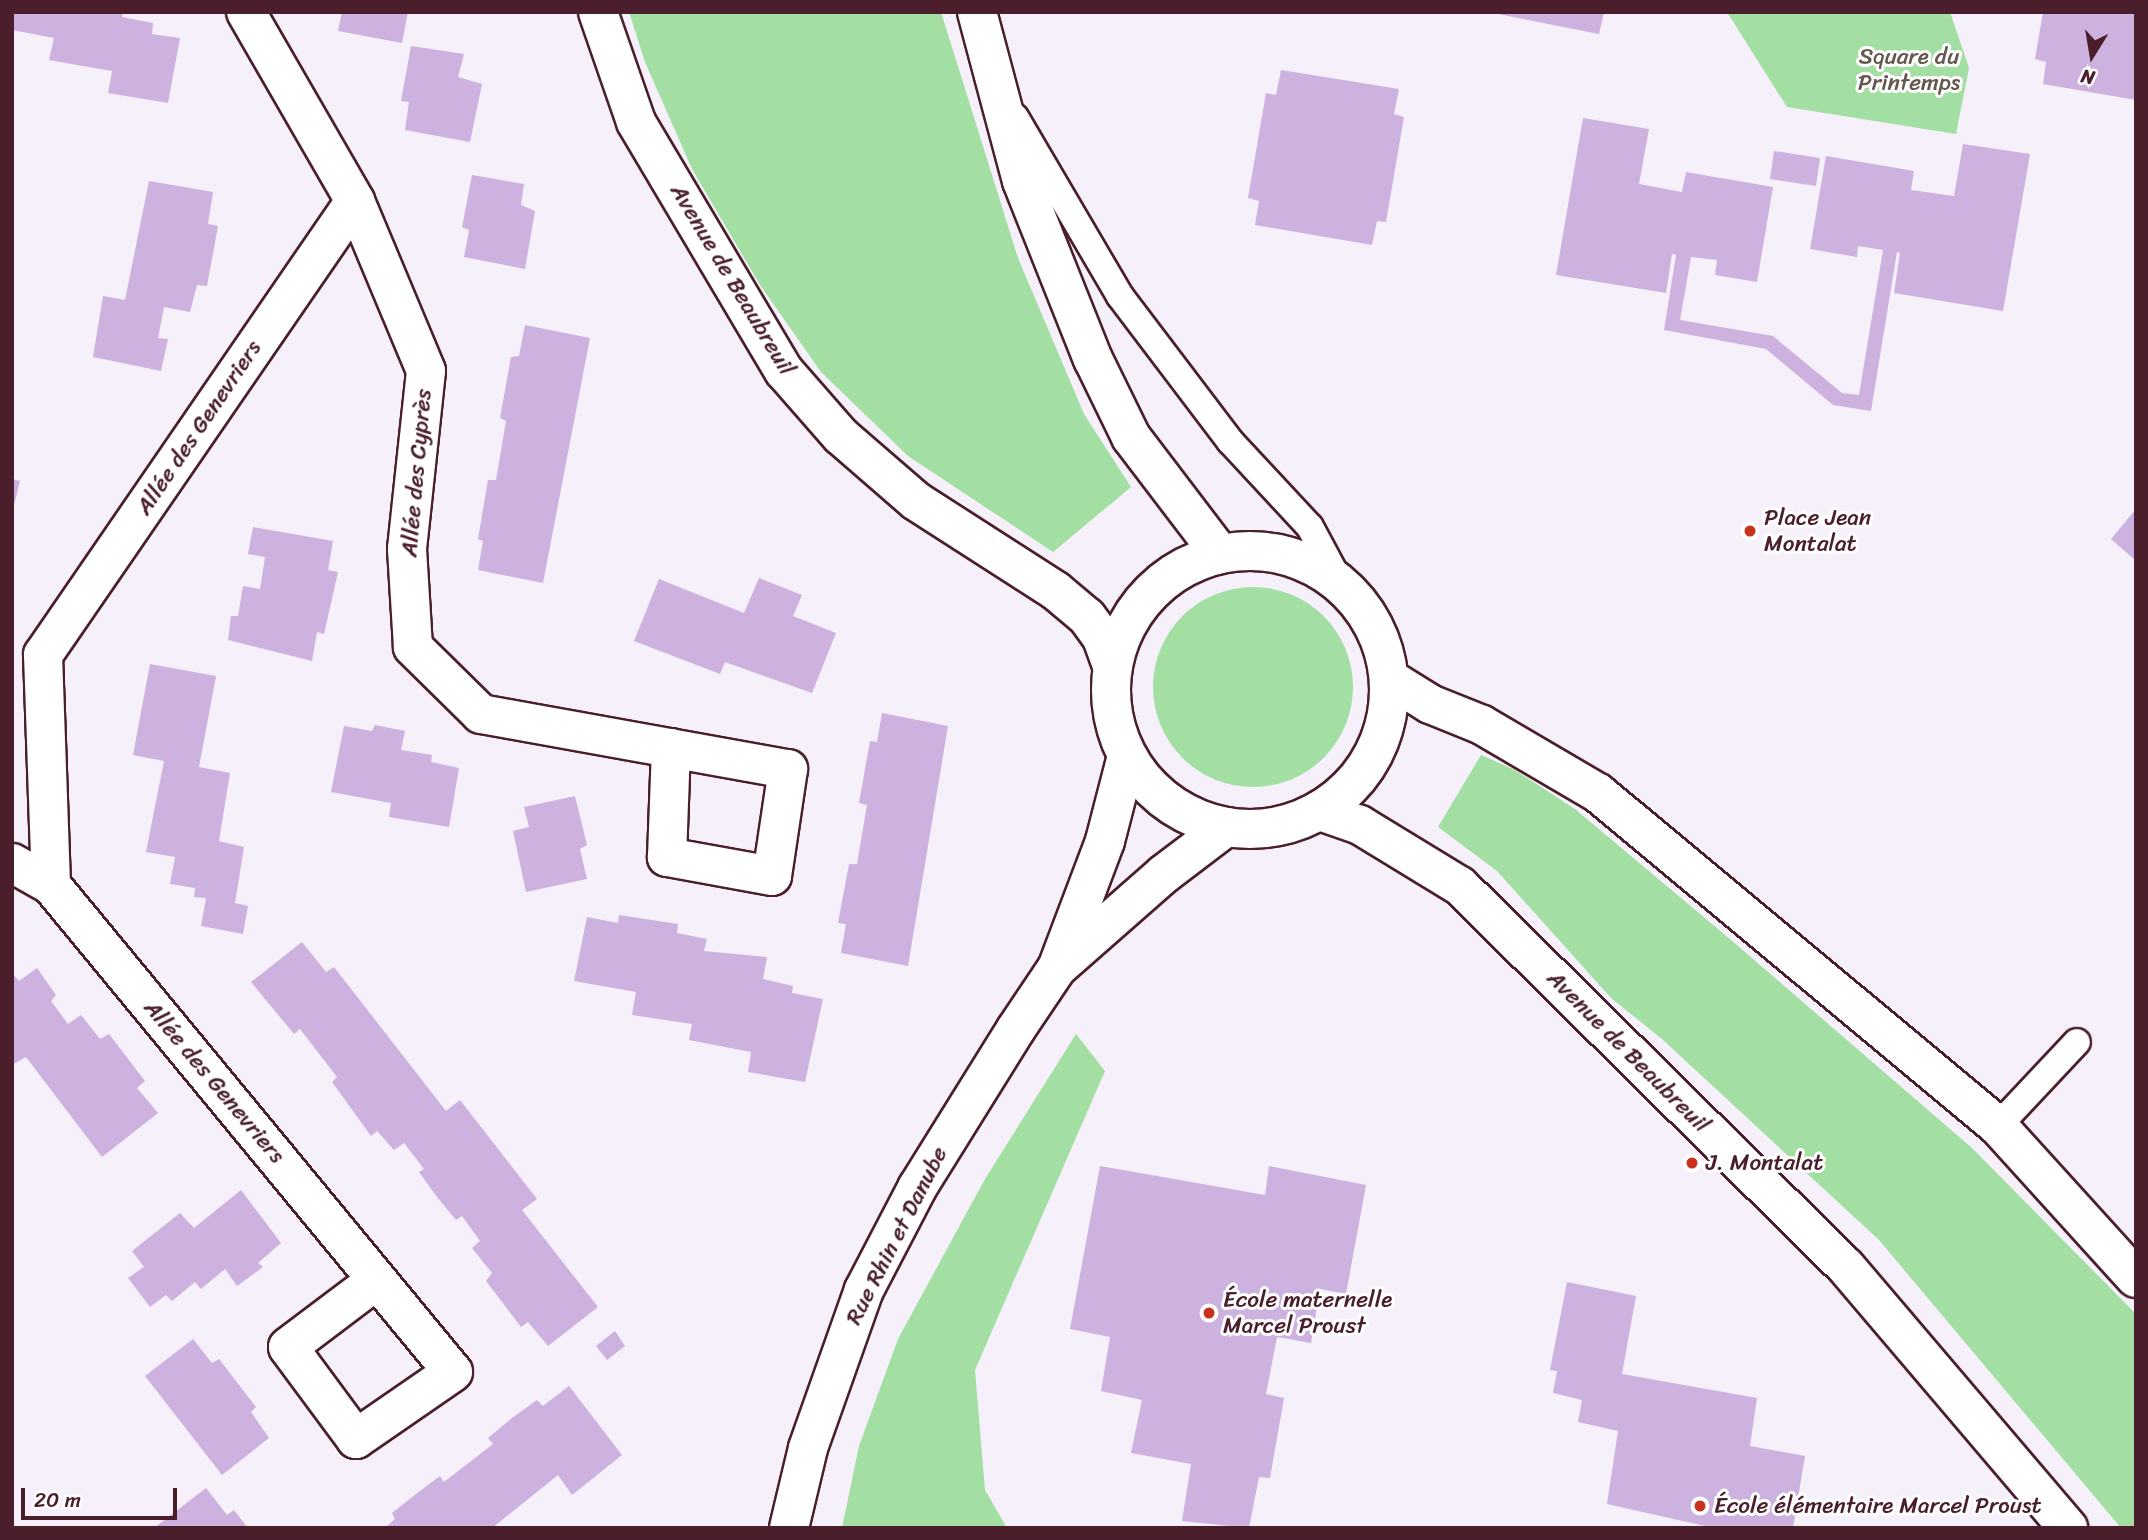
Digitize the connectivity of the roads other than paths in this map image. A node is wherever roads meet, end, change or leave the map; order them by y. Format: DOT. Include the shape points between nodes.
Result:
graph roads {
  1 [pos="246,12"];
  2 [pos="598,12"];
  3 [pos="977,12"];
  4 [pos="996,85"];
  5 [pos="355,201"];
  6 [pos="1220,554"];
  7 [pos="1339,581"];
  8 [pos="27,656"];
  9 [pos="1112,666"];
  10 [pos="1390,679"];
  11 [pos="671,748"];
  12 [pos="1127,756"];
  13 [pos="1320,811"];
  14 [pos="1226,828"];
  15 [pos="12,863"];
  16 [pos="51,885"];
  17 [pos="1058,968"];
  18 [pos="2077,1042"];
  19 [pos="1998,1126"];
  20 [pos="2136,1278"];
  21 [pos="377,1280"];
  22 [pos="789,1528"];
  23 [pos="2068,1528"];
  1 -- 5 [label="main road, Allée des Cyprès"];
  2 -- 9 [label="main road, Avenue de Beaubreuil" via="636,122 784,371 841,436 916,502 1055,591 1087,617 1102,638"];
  3 -- 4 [label="main road"];
  4 -- 6 [label="main road" via="1022,181 1093,359 1131,437"];
  4 -- 7 [label="lane" via="1120,296 1230,441 1310,527"];
  5 -- 8 [label="main road, Allée des Genevriers"];
  5 -- 11 [label="main road, Allée des Cyprès" via="426,371 407,549 413,647 481,714"];
  6 -- 7 [label="main road, Avenue de Beaubreuil" via="1262,550 1302,560"];
  6 -- 9 [label="main road, Avenue de Beaubreuil" via="1181,568 1149,593 1125,627"];
  7 -- 10 [label="main road, Avenue de Beaubreuil" via="1364,609 1382,642"];
  8 -- 16 [label="main road, Allée des Genevriers"];
  9 -- 12 [label="main road, Avenue de Beaubreuil" via="1110,697"];
  10 -- 13 [label="main road, Avenue de Beaubreuil" via="1387,718 1374,754 1351,786"];
  10 -- 19 [label="main road" via="1430,704 1482,725 1598,793"];
  12 -- 14 [label="main road, Avenue de Beaubreuil" via="1152,789 1187,814"];
  12 -- 17 [label="main road, Rue Rhin et Danube" via="1105,841"];
  13 -- 14 [label="main road, Avenue de Beaubreuil" via="1275,827"];
  13 -- 23 [label="main road, Avenue de Beaubreuil" via="1360,825 1460,886 1846,1267"];
  14 -- 17 [label="main road, Rue Rhin et Danube" via="1164,874"];
  15 -- 16 [label="main road, Allée des Genevriers"];
  16 -- 21 [label="main road, Allée des Genevriers"];
  17 -- 22 [label="main road, Rue Rhin et Danube" via="918,1188 864,1290 808,1448"];
  18 -- 19 [label="lane"];
  19 -- 20 [label="main road"];
}
